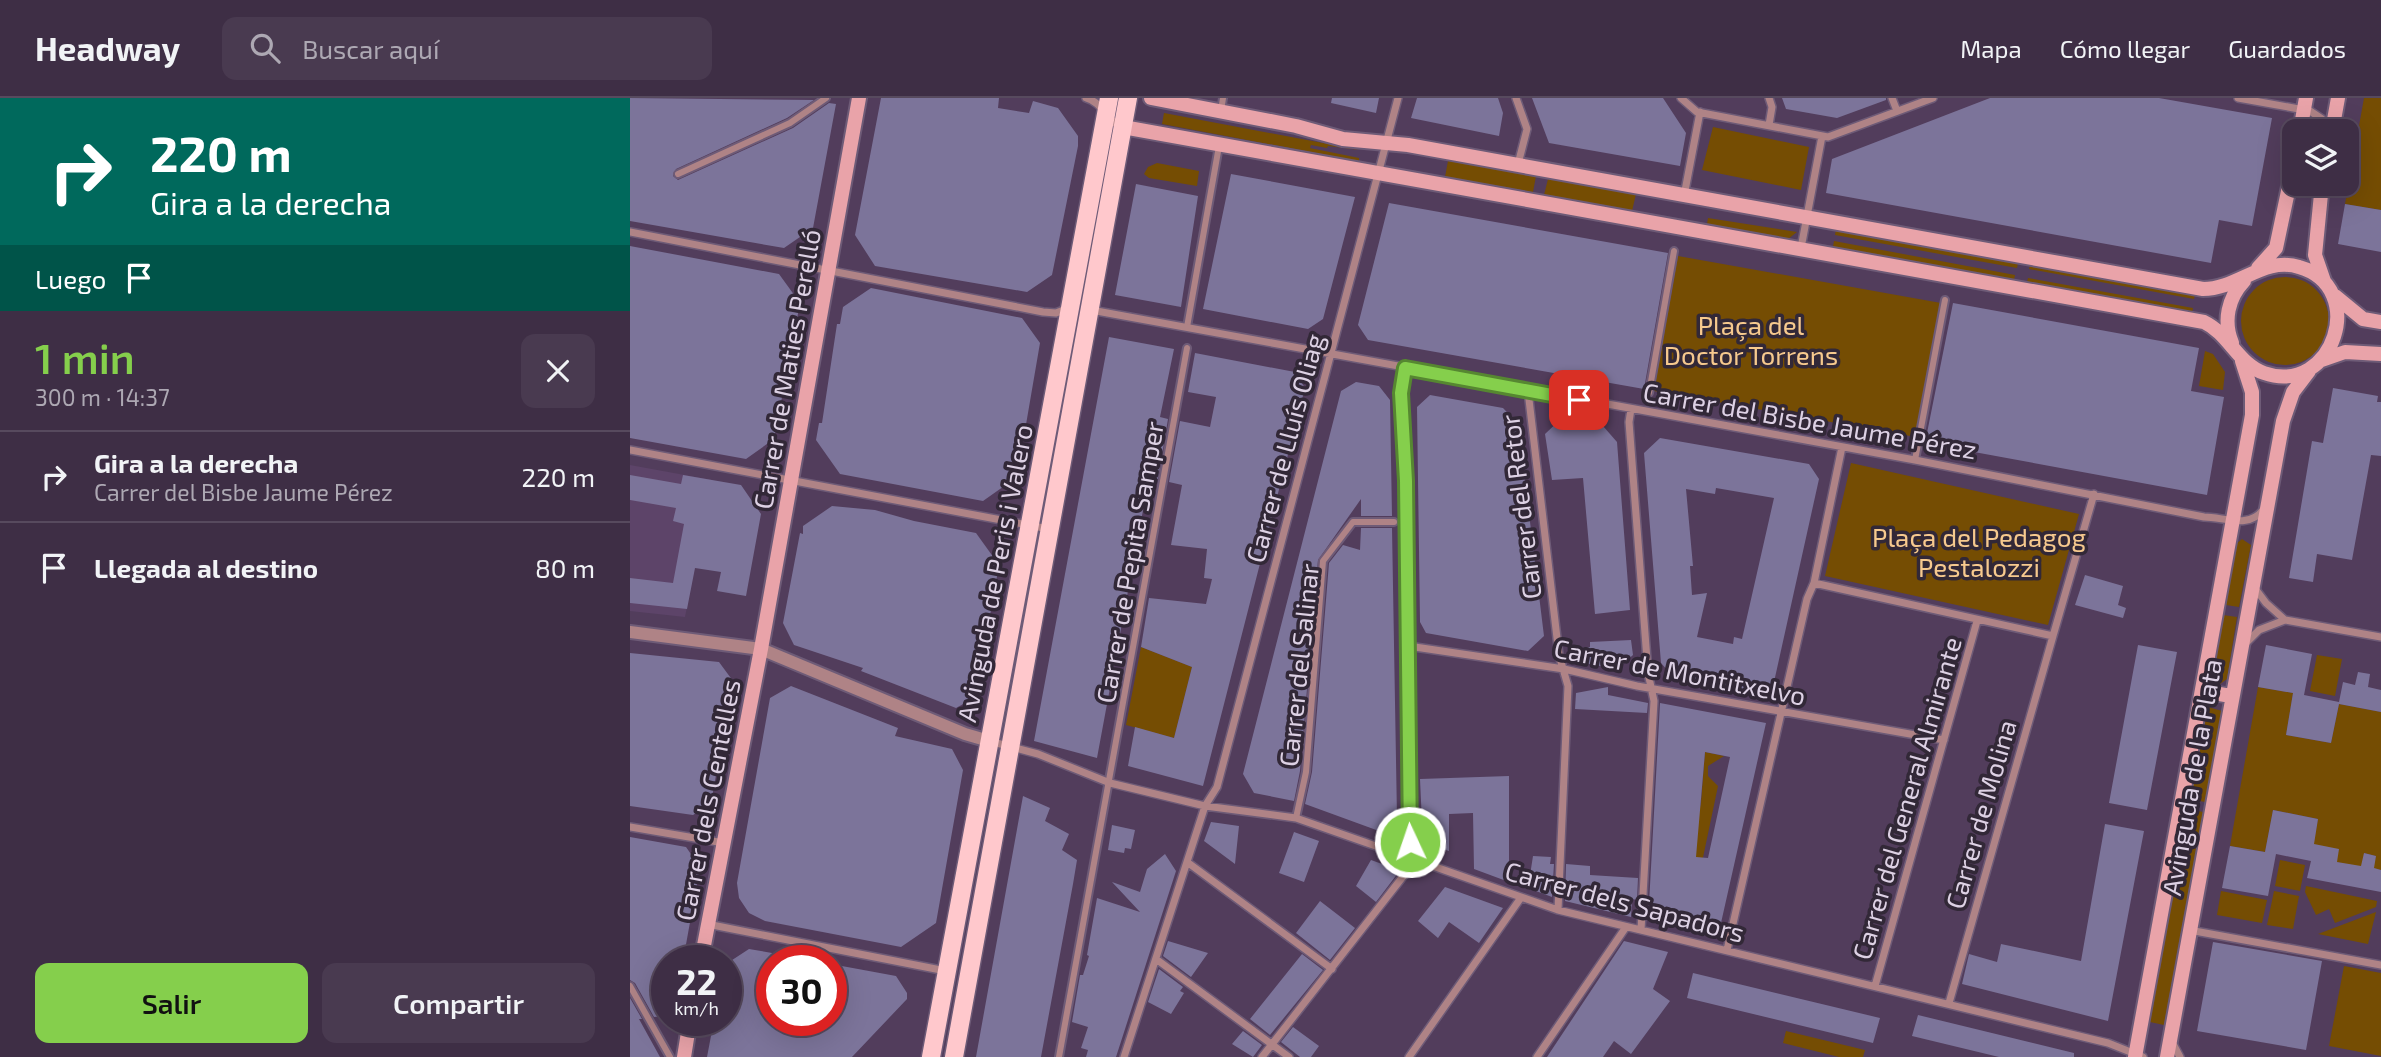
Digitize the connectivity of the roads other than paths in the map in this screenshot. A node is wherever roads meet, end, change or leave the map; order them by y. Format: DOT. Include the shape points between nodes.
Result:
graph roads {
  1 [pos="826,98"];
  2 [pos="859,98"];
  3 [pos="1086,98"];
  4 [pos="1128,98"];
  5 [pos="1151,98"];
  6 [pos="1398,98"];
  7 [pos="1516,98"];
  8 [pos="1681,98"];
  9 [pos="1769,98"];
  10 [pos="1892,98"];
  11 [pos="1933,98"];
  12 [pos="2238,98"];
  13 [pos="2338,98"];
  14 [pos="2305,104"];
  15 [pos="1222,105"];
  16 [pos="1108,106"];
  17 [pos="1897,111"];
  18 [pos="1700,112"];
  19 [pos="2322,119"];
  20 [pos="2334,119"];
  21 [pos="1769,125"];
  22 [pos="1123,127"];
  23 [pos="1822,136"];
  24 [pos="1386,144"];
  25 [pos="1219,145"];
  26 [pos="1517,166"];
  27 [pos="1380,173"];
  28 [pos="678,174"];
  29 [pos="1684,195"];
  30 [pos="2287,196"];
  31 [pos="2320,196"];
  32 [pos="1808,217"];
  33 [pos="630,232"];
  34 [pos="1801,248"];
  35 [pos="1674,251"];
  36 [pos="829,269"];
  37 [pos="2250,275"];
  38 [pos="2328,289"];
  39 [pos="1073,300"];
  40 [pos="1945,300"];
  41 [pos="1090,310"];
  42 [pos="2381,322"];
  43 [pos="1187,327"];
  44 [pos="1187,348"];
  45 [pos="2236,351"];
  46 [pos="2381,354"];
  47 [pos="1330,355"];
  48 [pos="2317,364"];
  49 [pos="1405,368"];
  50 [pos="1528,391"];
  51 [pos="1649,393"];
  52 [pos="1631,409"];
  53 [pos="1842,447"];
  54 [pos="630,450"];
  55 [pos="1915,460"];
  56 [pos="791,482"];
  57 [pos="2094,494"];
  58 [pos="2265,507"];
  59 [pos="2233,520"];
  60 [pos="1394,522"];
  61 [pos="1029,526"];
  62 [pos="1051,529"];
  63 [pos="1814,583"];
  64 [pos="2251,583"];
  65 [pos="2285,620"];
  66 [pos="1977,621"];
  67 [pos="630,632"];
  68 [pos="2053,636"];
  69 [pos="2381,637"];
  70 [pos="1408,646"];
  71 [pos="761,649"];
  72 [pos="2239,650"];
  73 [pos="1564,669"];
  74 [pos="1651,689"];
  75 [pos="2202,691"];
  76 [pos="2231,696"];
  77 [pos="1781,712"];
  78 [pos="1944,740"];
  79 [pos="989,741"];
  80 [pos="1009,748"];
  81 [pos="1110,783"];
  82 [pos="1205,806"];
  83 [pos="1296,818"];
  84 [pos="630,827"];
  85 [pos="725,844"];
  86 [pos="1413,859"];
  87 [pos="1187,862"];
  88 [pos="1520,899"];
  89 [pos="1558,910"];
  90 [pos="707,924"];
  91 [pos="1626,927"];
  92 [pos="1641,930"];
  93 [pos="2189,930"];
  94 [pos="704,945"];
  95 [pos="1727,950"];
  96 [pos="1156,959"];
  97 [pos="2381,964"];
  98 [pos="1332,969"];
  99 [pos="947,971"];
  100 [pos="630,986"];
  101 [pos="1875,986"];
  102 [pos="1949,1003"];
  103 [pos="687,1036"];
  104 [pos="2170,1037"];
  105 [pos="1272,1045"];
  106 [pos="2138,1056"];
  107 [pos="670,1057"];
  108 [pos="684,1057"];
  109 [pos="931,1057"];
  110 [pos="954,1057"];
  111 [pos="1059,1057"];
  112 [pos="1124,1057"];
  113 [pos="1262,1057"];
  114 [pos="1289,1057"];
  115 [pos="1409,1057"];
  116 [pos="1537,1057"];
  117 [pos="2167,1057"];
  118 [pos="2179,1057"];
  1 -- 28 [label="street" via="790,123"];
  2 -- 36 [label="main road, Carrer de Maties Perelló"];
  3 -- 16 [label="street"];
  4 -- 22 [label="main road, Avinguda de Peris i Valero"];
  5 -- 15 [label="main road"];
  6 -- 24 [label="street, Carrer de Lluís Oliag"];
  7 -- 26 [label="street" via="1527,129"];
  8 -- 18 [label="street"];
  9 -- 21 [label="street"];
  10 -- 17 [label="street"];
  11 -- 17 [label="street"];
  12 -- 14 [label="street"];
  13 -- 20 [label="main road"];
  14 -- 19 [label="street"];
  15 -- 24 [label="main road" via="1343,139"];
  16 -- 22 [label="street"];
  16 -- 39 [label="main road, Avinguda de Peris i Valero"];
  17 -- 23 [label="street" via="1834,136"];
  18 -- 21 [label="street"];
  18 -- 29 [label="street"];
  21 -- 23 [label="street"];
  22 -- 25 [label="main road"];
  22 -- 41 [label="main road, Avinguda de Peris i Valero"];
  23 -- 32 [label="street"];
  24 -- 26 [label="main road"];
  24 -- 27 [label="street, Carrer de Lluís Oliag"];
  25 -- 27 [label="main road"];
  25 -- 43 [label="street"];
  26 -- 29 [label="main road"];
  27 -- 34 [label="main road"];
  27 -- 47 [label="street, Carrer de Lluís Oliag"];
  29 -- 32 [label="main road"];
  30 -- 37 [label="main road" via="2276,248"];
  31 -- 38 [label="main road" via="2315,255"];
  32 -- 34 [label="street"];
  32 -- 37 [label="main road" via="2203,289 2222,288"];
  33 -- 36 [label="street"];
  34 -- 45 [label="main road" via="2204,322 2215,327"];
  35 -- 51 [label="street"];
  36 -- 39 [label="street" via="1049,313 1061,312"];
  36 -- 56 [label="main road, Carrer de Maties Perelló"];
  37 -- 38 [label="main road" via="2287,264 2310,271"];
  37 -- 45 [label="main road" via="2228,310 2227,325"];
  38 -- 42 [label="main road" via="2363,319"];
  38 -- 48 [label="main road" via="2339,317 2338,332 2333,346"];
  39 -- 61 [label="main road, Avinguda de Peris i Valero"];
  40 -- 55 [label="street"];
  41 -- 43 [label="street, Carrer del Bisbe Jaume Pérez"];
  41 -- 62 [label="main road, Avinguda de Peris i Valero"];
  43 -- 47 [label="street, Carrer del Bisbe Jaume Pérez"];
  44 -- 81 [label="street, Carrer de Pepita Samper"];
  45 -- 48 [label="main road" via="2255,369 2275,376 2300,374"];
  45 -- 59 [label="main road, Avinguda de la Plata" via="2249,377 2252,408"];
  46 -- 48 [label="main road" via="2345,352"];
  47 -- 49 [label="street, Carrer del Bisbe Jaume Pérez"];
  47 -- 82 [label="street, Carrer de Lluís Oliag" via="1217,787"];
  48 -- 58 [label="main road, Avinguda de la Plata" via="2293,392"];
  49 -- 50 [label="street, Carrer del Bisbe Jaume Pérez"];
  49 -- 70 [label="street" via="1401,393"];
  50 -- 52 [label="street, Carrer del Bisbe Jaume Pérez"];
  50 -- 73 [label="street, Carrer del Retor"];
  52 -- 53 [label="street, Carrer del Bisbe Jaume Pérez"];
  52 -- 74 [label="street"];
  53 -- 55 [label="street, Carrer del Bisbe Jaume Pérez"];
  53 -- 63 [label="street"];
  54 -- 56 [label="street"];
  55 -- 57 [label="street, Carrer del Bisbe Jaume Pérez"];
  56 -- 61 [label="street"];
  56 -- 71 [label="main road, Carrer de Maties Perelló"];
  57 -- 59 [label="street, Carrer del Bisbe Jaume Pérez"];
  57 -- 68 [label="street"];
  58 -- 59 [label="street" via="2252,520"];
  58 -- 64 [label="main road, Avinguda de la Plata"];
  59 -- 75 [label="main road, Avinguda de la Plata"];
  60 -- 83 [label="street, Carrer del Salinar" via="1353,522 1323,561 1306,772"];
  61 -- 62 [label="street"];
  61 -- 79 [label="main road, Avinguda de Peris i Valero"];
  62 -- 80 [label="main road, Avinguda de Peris i Valero"];
  63 -- 66 [label="street"];
  63 -- 77 [label="street"];
  64 -- 65 [label="street"];
  64 -- 72 [label="main road, Avinguda de la Plata"];
  65 -- 69 [label="street"];
  65 -- 72 [label="street" via="2259,630"];
  66 -- 68 [label="street"];
  66 -- 78 [label="street, Carrer del General Almirante"];
  67 -- 71 [label="street"];
  68 -- 102 [label="street, Carrer de Molina"];
  70 -- 73 [label="street, Carrer de Montitxelvo"];
  70 -- 86 [label="street" via="1408,830"];
  71 -- 79 [label="street"];
  71 -- 85 [label="main road, Carrer dels Centelles"];
  72 -- 76 [label="main road, Avinguda de la Plata"];
  73 -- 74 [label="street, Carrer de Montitxelvo"];
  73 -- 89 [label="street, Carrer del Retor" via="1569,685"];
  74 -- 77 [label="street, Carrer de Montitxelvo"];
  74 -- 92 [label="street"];
  75 -- 76 [label="main road"];
  75 -- 106 [label="main road, Avinguda de la Plata"];
  76 -- 93 [label="main road, Avinguda de la Plata"];
  77 -- 78 [label="street, Carrer de Montitxelvo"];
  77 -- 95 [label="street"];
  78 -- 101 [label="street, Carrer del General Almirante"];
  79 -- 80 [label="street, Carrer dels Sapadors"];
  79 -- 99 [label="main road, Avinguda de Peris i Valero"];
  80 -- 81 [label="street, Carrer dels Sapadors" via="1038,754"];
  80 -- 110 [label="main road, Avinguda de Peris i Valero"];
  81 -- 82 [label="street, Carrer dels Sapadors"];
  81 -- 111 [label="street, Carrer de Pepita Samper"];
  82 -- 83 [label="street, Carrer dels Sapadors"];
  82 -- 87 [label="street, Carrer de Lluís Oliag"];
  83 -- 86 [label="street, Carrer dels Sapadors"];
  84 -- 85 [label="street"];
  85 -- 90 [label="main road, Carrer dels Centelles"];
  86 -- 88 [label="street, Carrer dels Sapadors"];
  86 -- 98 [label="street" via="1407,875"];
  87 -- 96 [label="street, Carrer de Lluís Oliag"];
  87 -- 98 [label="street"];
  88 -- 89 [label="street, Carrer dels Sapadors"];
  88 -- 115 [label="street"];
  89 -- 91 [label="street, Carrer dels Sapadors"];
  90 -- 94 [label="main road, Carrer dels Centelles"];
  90 -- 99 [label="street"];
  91 -- 92 [label="street, Carrer dels Sapadors"];
  91 -- 116 [label="street"];
  92 -- 95 [label="street, Carrer dels Sapadors"];
  93 -- 97 [label="street"];
  93 -- 104 [label="main road, Avinguda de la Plata"];
  95 -- 101 [label="street, Carrer dels Sapadors"];
  96 -- 105 [label="street"];
  96 -- 112 [label="street, Carrer de Lluís Oliag"];
  98 -- 105 [label="street"];
  99 -- 109 [label="main road, Avinguda de Peris i Valero"];
  100 -- 107 [label="street"];
  101 -- 102 [label="street, Carrer dels Sapadors"];
  102 -- 106 [label="street, Carrer dels Sapadors" via="2118,1045"];
  103 -- 108 [label="main road"];
  104 -- 117 [label="main road, Avinguda de la Plata"];
  104 -- 118 [label="street"];
  105 -- 113 [label="street"];
  105 -- 114 [label="street"];
}
